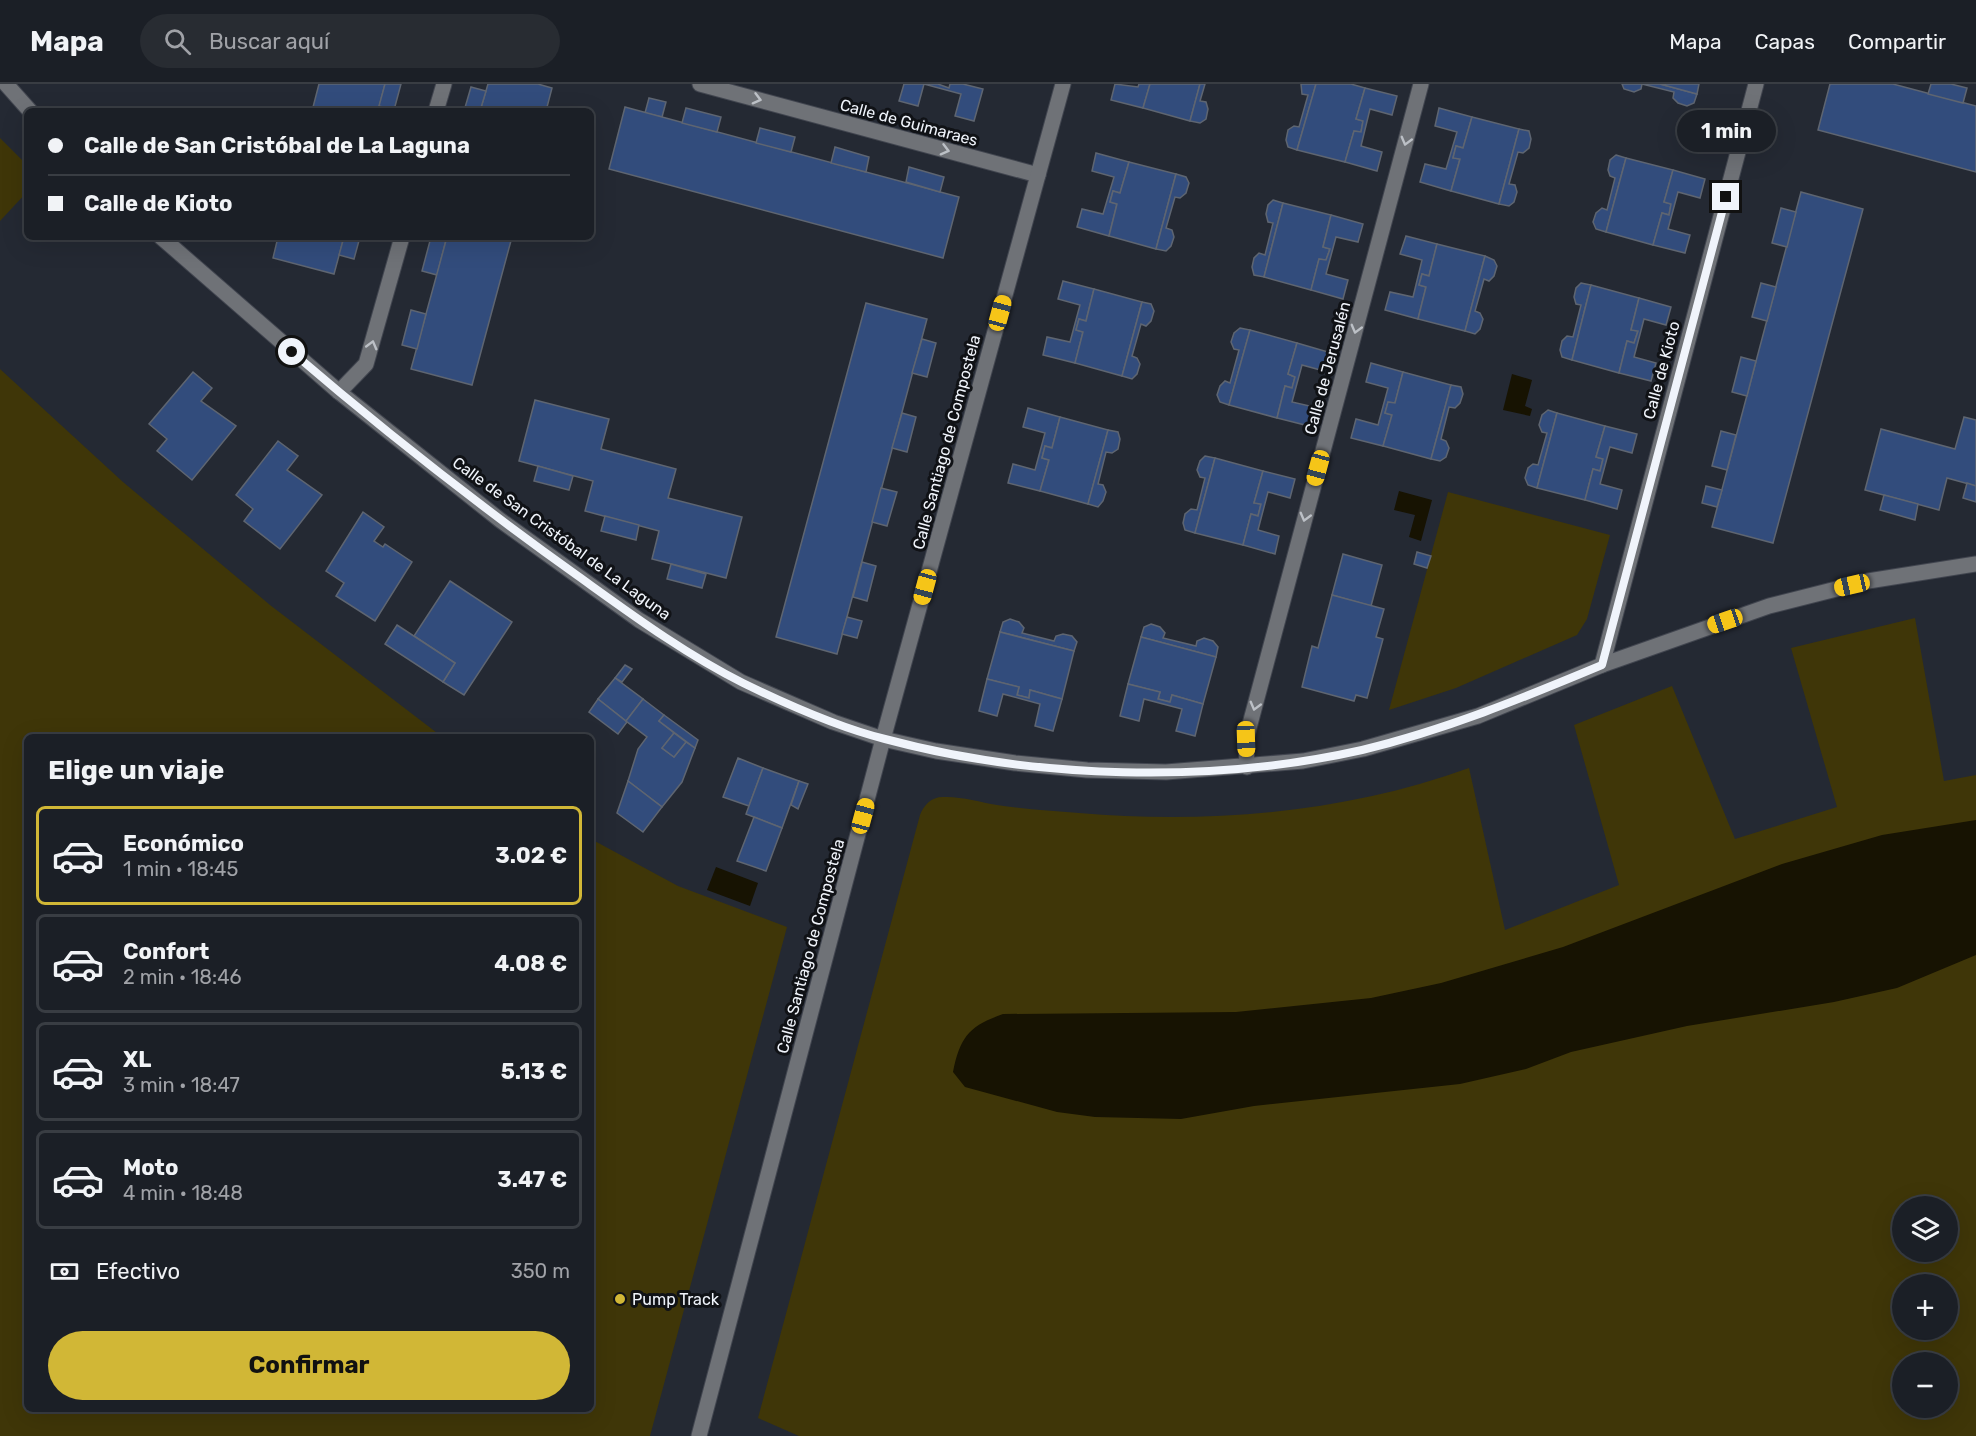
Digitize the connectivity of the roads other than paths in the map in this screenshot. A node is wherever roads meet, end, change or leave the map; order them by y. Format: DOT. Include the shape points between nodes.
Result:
graph roads {
  1 [pos="6,84"];
  2 [pos="444,84"];
  3 [pos="700,84"];
  4 [pos="1063,84"];
  5 [pos="1421,84"];
  6 [pos="1756,84"];
  7 [pos="27,108"];
  8 [pos="437,108"];
  9 [pos="1038,175"];
  10 [pos="164,240"];
  11 [pos="401,240"];
  12 [pos="339,392"];
  13 [pos="1976,564"];
  14 [pos="1602,665"];
  15 [pos="883,739"];
  16 [pos="1247,767"];
  17 [pos="699,1436"];
  1 -- 7 [label="street"];
  2 -- 8 [label="street"];
  3 -- 9 [label="street, Calle de Guimaraes, one-way"];
  4 -- 9 [label="street, Calle Santiago de Compostela"];
  5 -- 16 [label="street, Calle de Jerusalén, one-way" via="1246,739"];
  6 -- 14 [label="street, Calle de Kioto"];
  9 -- 15 [label="street, Calle Santiago de Compostela"];
  10 -- 12 [label="street, Calle de San Cristóbal de La Laguna"];
  12 -- 11 [label="street, one-way" via="366,364"];
  12 -- 15 [label="street, Calle de San Cristóbal de La Laguna" via="500,520 639,620 741,682"];
  13 -- 14 [label="street, Calle de San Cristóbal de La Laguna" via="1820,592"];
  14 -- 16 [label="street, Calle de San Cristóbal de La Laguna" via="1478,717 1364,749"];
  15 -- 16 [label="street, Calle de San Cristóbal de La Laguna" via="936,751 1087,770 1166,772"];
  15 -- 17 [label="street, Calle Santiago de Compostela"];
}
